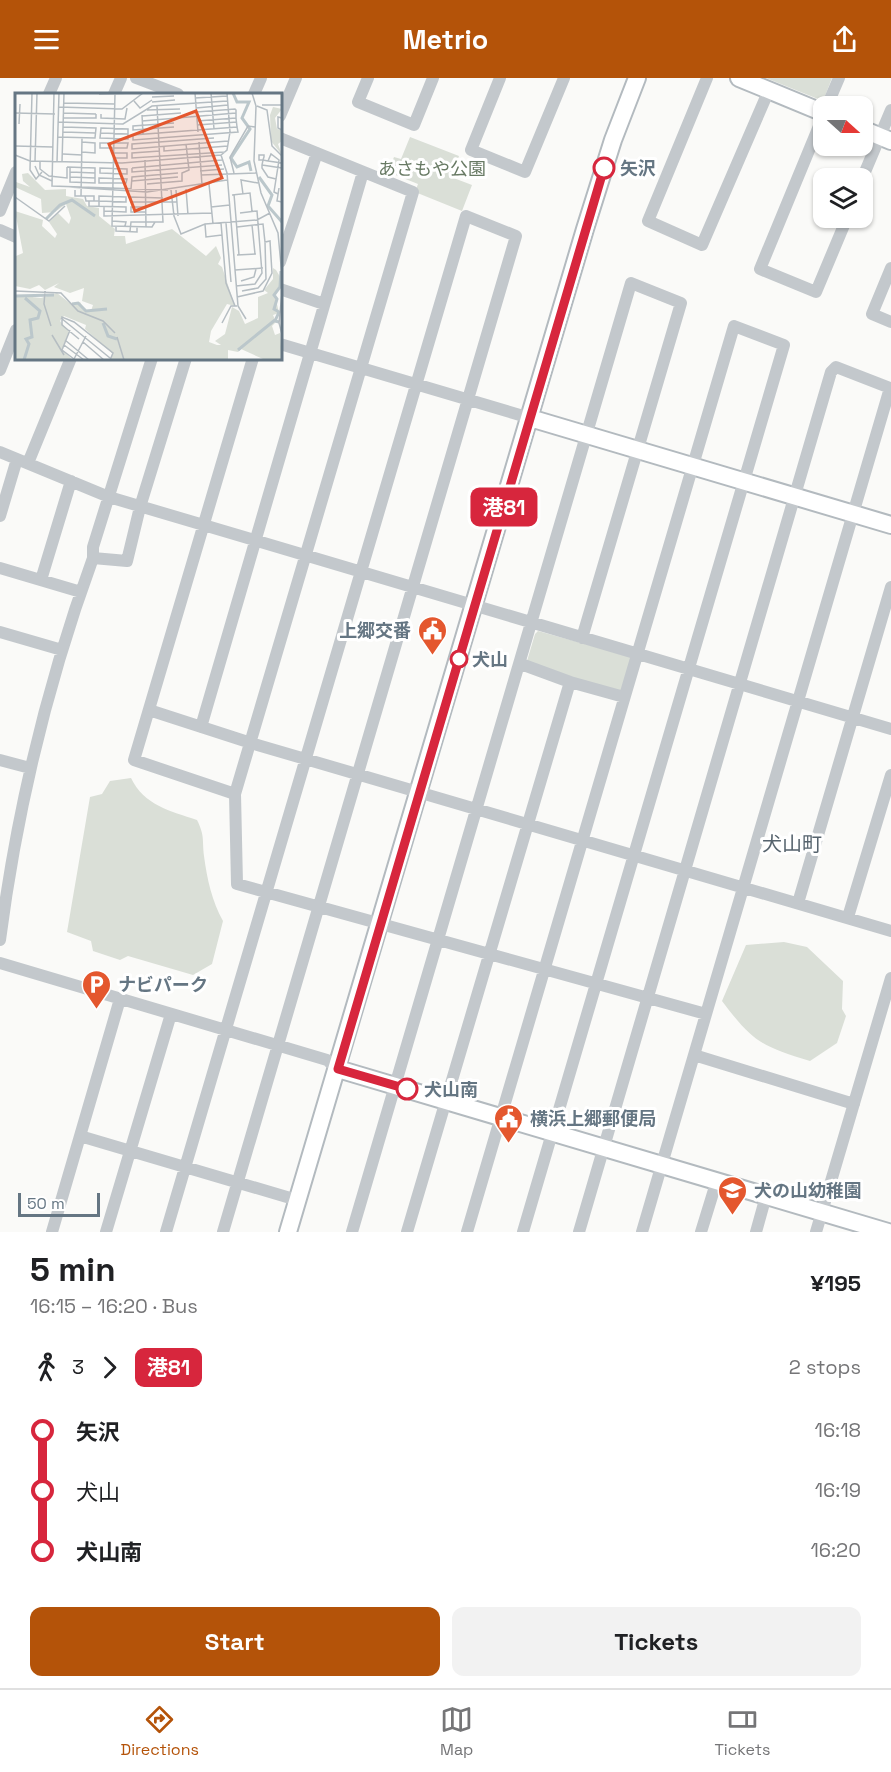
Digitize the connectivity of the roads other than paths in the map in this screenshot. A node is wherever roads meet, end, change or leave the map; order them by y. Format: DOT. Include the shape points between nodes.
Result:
graph roads {
  1 [pos="56,78"];
  2 [pos="121,78"];
  3 [pos="136,78"];
  4 [pos="261,78"];
  5 [pos="296,78"];
  6 [pos="368,78"];
  7 [pos="433,78"];
  8 [pos="500,78"];
  9 [pos="564,78"];
  10 [pos="638,78"];
  11 [pos="707,78"];
  12 [pos="739,78"];
  13 [pos="838,78"];
  14 [pos="769,90"];
  15 [pos="49,93"];
  16 [pos="114,93"];
  17 [pos="175,93"];
  18 [pos="254,93"];
  19 [pos="831,96"];
  20 [pos="813,109"];
  21 [pos="891,110"];
  22 [pos="282,111"];
  23 [pos="886,138"];
  24 [pos="282,139"];
  25 [pos="813,141"];
  26 [pos="317,153"];
  27 [pos="868,168"];
  28 [pos="363,172"];
  29 [pos="15,174"];
  30 [pos="0,211"];
  31 [pos="843,228"];
  32 [pos="0,230"];
  33 [pos="15,237"];
  34 [pos="282,256"];
  35 [pos="891,268"];
  36 [pos="282,290"];
  37 [pos="324,304"];
  38 [pos="891,322"];
  39 [pos="15,332"];
  40 [pos="282,345"];
  41 [pos="311,353"];
  42 [pos="70,360"];
  43 [pos="151,360"];
  44 [pos="185,360"];
  45 [pos="252,360"];
  46 [pos="361,368"];
  47 [pos="0,370"];
  48 [pos="416,384"];
  49 [pos="469,399"];
  50 [pos="530,418"];
  51 [pos="586,434"];
  52 [pos="637,449"];
  53 [pos="0,452"];
  54 [pos="22,461"];
  55 [pos="693,466"];
  56 [pos="71,481"];
  57 [pos="745,481"];
  58 [pos="795,496"];
  59 [pos="109,498"];
  60 [pos="140,507"];
  61 [pos="854,514"];
  62 [pos="0,516"];
  63 [pos="891,525"];
  64 [pos="203,526"];
  65 [pos="255,542"];
  66 [pos="306,557"];
  67 [pos="93,558"];
  68 [pos="0,568"];
  69 [pos="361,573"];
  70 [pos="41,580"];
  71 [pos="891,587"];
  72 [pos="413,589"];
  73 [pos="81,592"];
  74 [pos="474,606"];
  75 [pos="531,624"];
  76 [pos="0,632"];
  77 [pos="582,638"];
  78 [pos="62,650"];
  79 [pos="638,654"];
  80 [pos="521,664"];
  81 [pos="689,669"];
  82 [pos="570,682"];
  83 [pos="740,684"];
  84 [pos="624,697"];
  85 [pos="798,702"];
  86 [pos="149,710"];
  87 [pos="852,718"];
  88 [pos="201,727"];
  89 [pos="891,729"];
  90 [pos="251,743"];
  91 [pos="306,757"];
  92 [pos="0,760"];
  93 [pos="30,768"];
  94 [pos="358,773"];
  95 [pos="891,775"];
  96 [pos="419,792"];
  97 [pos="236,794"];
  98 [pos="476,808"];
  99 [pos="527,822"];
  100 [pos="582,840"];
  101 [pos="634,855"];
  102 [pos="686,870"];
  103 [pos="743,887"];
  104 [pos="266,891"];
  105 [pos="798,903"];
  106 [pos="320,906"];
  107 [pos="848,917"];
  108 [pos="381,924"];
  109 [pos="891,931"];
  110 [pos="0,940"];
  111 [pos="438,940"];
  112 [pos="488,954"];
  113 [pos="0,963"];
  114 [pos="545,969"];
  115 [pos="891,978"];
  116 [pos="596,983"];
  117 [pos="648,998"];
  118 [pos="120,999"];
  119 [pos="171,1014"];
  120 [pos="706,1014"];
  121 [pos="879,1020"];
  122 [pos="891,1025"];
  123 [pos="225,1030"];
  124 [pos="278,1046"];
  125 [pos="694,1055"];
  126 [pos="338,1069"];
  127 [pos="395,1085"];
  128 [pos="445,1101"];
  129 [pos="854,1104"];
  130 [pos="501,1117"];
  131 [pos="552,1132"];
  132 [pos="80,1136"];
  133 [pos="604,1148"];
  134 [pos="130,1150"];
  135 [pos="662,1165"];
  136 [pos="185,1167"];
  137 [pos="717,1180"];
  138 [pos="238,1183"];
  139 [pos="766,1196"];
  140 [pos="297,1200"];
  141 [pos="822,1212"];
  142 [pos="878,1230"];
  143 [pos="52,1232"];
  144 [pos="106,1232"];
  145 [pos="166,1232"];
  146 [pos="223,1232"];
  147 [pos="288,1232"];
  148 [pos="352,1232"];
  149 [pos="407,1232"];
  150 [pos="467,1232"];
  151 [pos="523,1232"];
  152 [pos="579,1232"];
  153 [pos="642,1232"];
  154 [pos="701,1232"];
  155 [pos="756,1232"];
  156 [pos="816,1232"];
  1 -- 15 [label="street"];
  2 -- 16 [label="street"];
  3 -- 17 [label="street"];
  4 -- 18 [label="street"];
  5 -- 22 [label="street"];
  6 -- 7 [label="street" via="358,102 414,125"];
  8 -- 9 [label="street" via="471,150 525,172"];
  10 -- 50 [label="street" via="613,140"];
  11 -- 14 [label="street" via="648,222 702,245"];
  12 -- 14 [label="street"];
  13 -- 19 [label="street"];
  14 -- 20 [label="street"];
  21 -- 23 [label="street"];
  23 -- 27 [label="street"];
  24 -- 26 [label="street"];
  25 -- 31 [label="street" via="760,269 816,292"];
  26 -- 28 [label="street"];
  26 -- 34 [label="street"];
  28 -- 37 [label="street"];
  28 -- 46 [label="street" via="413,192"];
  29 -- 30 [label="street"];
  32 -- 33 [label="street"];
  35 -- 38 [label="street" via="872,314"];
  36 -- 37 [label="street"];
  37 -- 41 [label="street"];
  39 -- 47 [label="street"];
  40 -- 41 [label="street"];
  41 -- 46 [label="street"];
  41 -- 65 [label="street"];
  42 -- 54 [label="street"];
  43 -- 59 [label="street"];
  44 -- 60 [label="street"];
  45 -- 64 [label="street"];
  46 -- 48 [label="street"];
  46 -- 66 [label="street"];
  48 -- 49 [label="street"];
  48 -- 49 [label="street" via="466,216 516,236"];
  48 -- 69 [label="street"];
  49 -- 50 [label="street"];
  49 -- 72 [label="street"];
  50 -- 51 [label="street"];
  50 -- 74 [label="street"];
  51 -- 52 [label="street"];
  51 -- 52 [label="street" via="632,283 681,303"];
  51 -- 75 [label="street"];
  52 -- 55 [label="street"];
  52 -- 77 [label="street"];
  53 -- 54 [label="street"];
  54 -- 56 [label="street"];
  54 -- 62 [label="street"];
  55 -- 57 [label="street"];
  55 -- 57 [label="street" via="734,326 784,345"];
  55 -- 79 [label="street"];
  56 -- 59 [label="street"];
  56 -- 70 [label="street"];
  57 -- 58 [label="street"];
  57 -- 81 [label="street"];
  58 -- 61 [label="street"];
  58 -- 61 [label="street" via="831,372 836,367 890,388"];
  58 -- 83 [label="street"];
  59 -- 60 [label="street"];
  59 -- 67 [label="street"];
  60 -- 64 [label="street"];
  60 -- 67 [label="street" via="127,561"];
  61 -- 63 [label="street"];
  61 -- 85 [label="street"];
  64 -- 65 [label="street"];
  64 -- 86 [label="street"];
  65 -- 66 [label="street"];
  65 -- 88 [label="street"];
  66 -- 69 [label="street"];
  66 -- 90 [label="street"];
  67 -- 73 [label="street"];
  68 -- 70 [label="street"];
  69 -- 72 [label="street"];
  69 -- 91 [label="street"];
  70 -- 73 [label="street"];
  71 -- 87 [label="street"];
  72 -- 74 [label="street"];
  72 -- 94 [label="street"];
  73 -- 78 [label="street"];
  74 -- 75 [label="street"];
  74 -- 96 [label="street"];
  75 -- 77 [label="street"];
  75 -- 80 [label="street"];
  76 -- 78 [label="street"];
  77 -- 79 [label="street"];
  78 -- 93 [label="street"];
  79 -- 81 [label="street"];
  79 -- 84 [label="street"];
  80 -- 82 [label="street"];
  80 -- 98 [label="street"];
  81 -- 83 [label="street"];
  81 -- 101 [label="street"];
  82 -- 84 [label="street"];
  82 -- 99 [label="street"];
  83 -- 85 [label="street"];
  83 -- 102 [label="street"];
  84 -- 100 [label="street"];
  85 -- 87 [label="street"];
  85 -- 103 [label="street"];
  86 -- 88 [label="street"];
  86 -- 97 [label="street" via="134,760"];
  87 -- 89 [label="street"];
  87 -- 105 [label="street"];
  88 -- 90 [label="street"];
  90 -- 91 [label="street"];
  90 -- 97 [label="street"];
  91 -- 94 [label="street"];
  91 -- 104 [label="street"];
  92 -- 93 [label="street"];
  93 -- 110 [label="street" via="17,825"];
  94 -- 96 [label="street"];
  94 -- 106 [label="street"];
  95 -- 107 [label="street"];
  96 -- 98 [label="street"];
  96 -- 108 [label="street"];
  97 -- 104 [label="street" via="237,884"];
  98 -- 99 [label="street"];
  98 -- 111 [label="street"];
  99 -- 100 [label="street"];
  99 -- 112 [label="street"];
  100 -- 101 [label="street"];
  100 -- 114 [label="street"];
  101 -- 102 [label="street"];
  101 -- 116 [label="street"];
  102 -- 103 [label="street"];
  102 -- 117 [label="street"];
  103 -- 105 [label="street"];
  103 -- 120 [label="street"];
  104 -- 106 [label="street"];
  104 -- 123 [label="street"];
  105 -- 107 [label="street"];
  106 -- 108 [label="street"];
  106 -- 124 [label="street"];
  107 -- 109 [label="street"];
  108 -- 111 [label="street"];
  108 -- 126 [label="street"];
  111 -- 112 [label="street"];
  111 -- 127 [label="street"];
  112 -- 114 [label="street"];
  112 -- 128 [label="street"];
  113 -- 118 [label="street"];
  114 -- 116 [label="street"];
  114 -- 130 [label="street"];
  115 -- 121 [label="street"];
  116 -- 117 [label="street"];
  116 -- 131 [label="street"];
  117 -- 120 [label="street"];
  117 -- 133 [label="street"];
  118 -- 119 [label="street"];
  118 -- 132 [label="street"];
  119 -- 123 [label="street"];
  119 -- 134 [label="street"];
  120 -- 125 [label="street"];
  121 -- 122 [label="street"];
  121 -- 129 [label="street"];
  123 -- 124 [label="street"];
  123 -- 136 [label="street"];
  124 -- 126 [label="street" via="327,1060"];
  124 -- 138 [label="street"];
  125 -- 129 [label="street"];
  125 -- 135 [label="street"];
  126 -- 127 [label="street"];
  126 -- 140 [label="street"];
  127 -- 128 [label="street"];
  127 -- 148 [label="street"];
  128 -- 130 [label="street"];
  128 -- 149 [label="street"];
  129 -- 141 [label="street"];
  130 -- 131 [label="street"];
  130 -- 150 [label="street"];
  131 -- 133 [label="street"];
  131 -- 151 [label="street"];
  132 -- 134 [label="street"];
  132 -- 143 [label="street"];
  133 -- 135 [label="street"];
  133 -- 152 [label="street"];
  134 -- 136 [label="street"];
  134 -- 144 [label="street"];
  135 -- 137 [label="street"];
  135 -- 153 [label="street"];
  136 -- 138 [label="street"];
  136 -- 145 [label="street"];
  137 -- 139 [label="street"];
  137 -- 154 [label="street"];
  138 -- 140 [label="street"];
  138 -- 146 [label="street"];
  139 -- 141 [label="street"];
  139 -- 155 [label="street"];
  140 -- 147 [label="street"];
  141 -- 142 [label="street"];
  141 -- 156 [label="street"];
}
